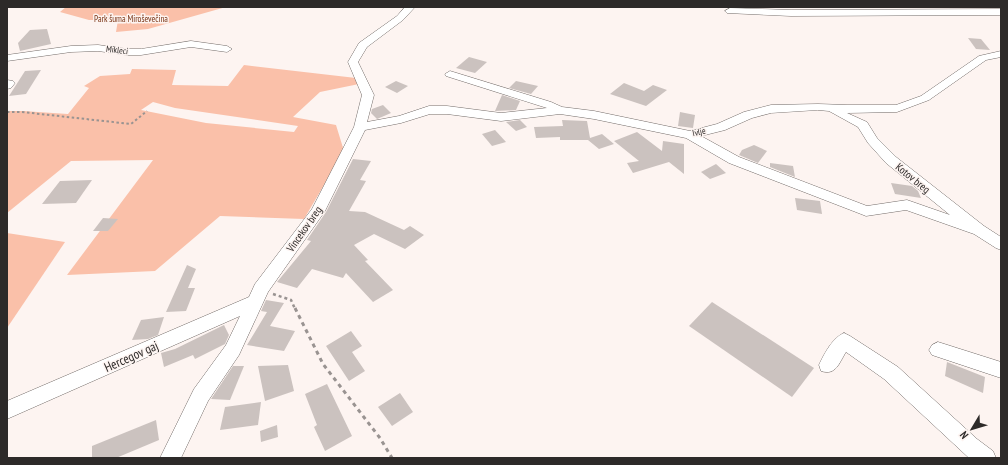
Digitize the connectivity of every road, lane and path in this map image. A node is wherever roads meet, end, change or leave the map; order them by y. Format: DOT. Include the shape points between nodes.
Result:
graph roads {
  1 [pos="410,7"];
  2 [pos="730,11"];
  3 [pos="1001,12"];
  4 [pos="228,49"];
  5 [pos="1001,54"];
  6 [pos="7,58"];
  7 [pos="450,74"];
  8 [pos="830,108"];
  9 [pos="560,110"];
  10 [pos="147,111"];
  11 [pos="7,112"];
  12 [pos="360,127"];
  13 [pos="690,135"];
  14 [pos="979,230"];
  15 [pos="1001,244"];
  16 [pos="258,296"];
  17 [pos="938,350"];
  18 [pos="828,365"];
  19 [pos="1001,370"];
  20 [pos="7,410"];
  21 [pos="170,458"];
  22 [pos="392,458"];
  23 [pos="986,458"];
  1 -- 12 [label="street, Vincekov breg" via="400,18 362,45 356,54 353,62 368,95"];
  2 -- 3 [label="street"];
  4 -- 6 [label="street, Mikleci" via="190,44 141,52 98,48 71,49"];
  5 -- 8 [label="street, Ivlje" via="983,58 925,98 897,108"];
  7 -- 9 [label="street"];
  8 -- 13 [label="street, Ivlje" via="771,109"];
  8 -- 14 [label="street, Kotov breg" via="863,125 872,140 891,160"];
  9 -- 12 [label="street, Ivlje" via="500,117 429,110 401,119"];
  9 -- 13 [label="street, Ivlje"];
  10 -- 11 [label="path" via="131,124 28,112"];
  12 -- 16 [label="street, Vincekov breg" via="318,211"];
  13 -- 14 [label="street" via="734,160 866,211 907,205"];
  14 -- 15 [label="street, Kotov breg"];
  16 -- 20 [label="street, Hercegov gaj"];
  16 -- 21 [label="street, Vincekov breg" via="233,350 201,395"];
  16 -- 22 [label="path" via="291,300 323,364 380,438"];
  17 -- 19 [label="street"];
  18 -- 23 [label="street" via="844,341 891,373"];
}
